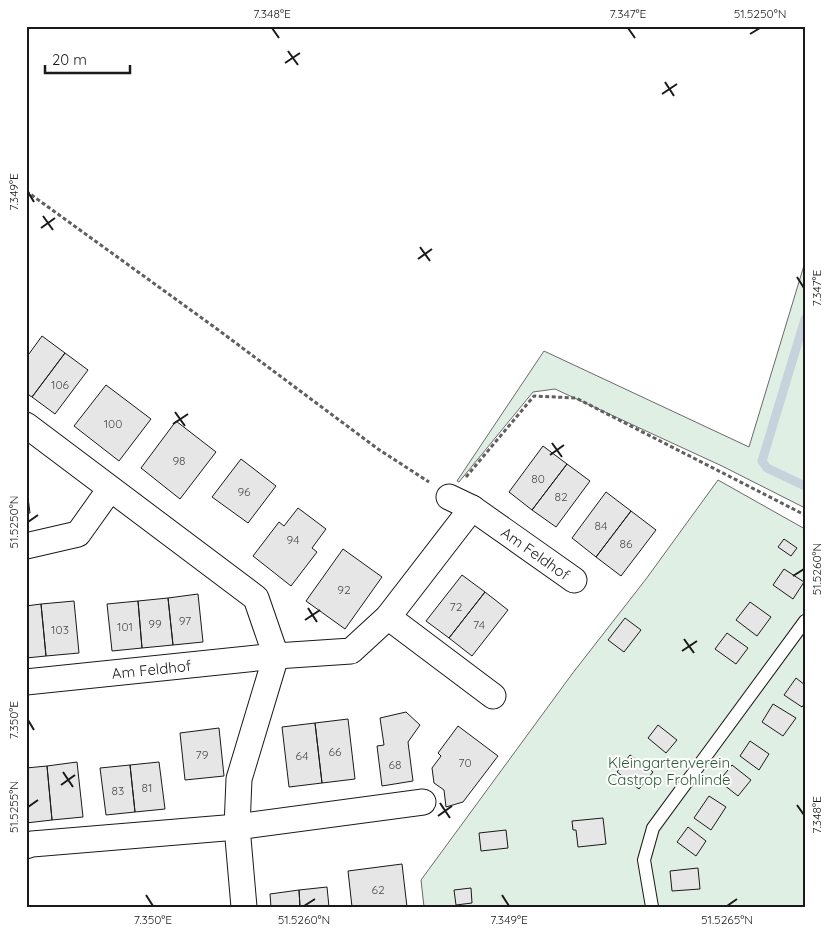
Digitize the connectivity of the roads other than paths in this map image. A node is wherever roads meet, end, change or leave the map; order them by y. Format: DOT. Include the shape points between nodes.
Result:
graph roads {
  1 [pos="26,425"];
  2 [pos="110,489"];
  3 [pos="449,497"];
  4 [pos="472,508"];
  5 [pos="26,546"];
  6 [pos="574,580"];
  7 [pos="388,617"];
  8 [pos="805,621"];
  9 [pos="276,656"];
  10 [pos="26,682"];
  11 [pos="493,696"];
  12 [pos="423,802"];
  13 [pos="237,827"];
  14 [pos="26,846"];
  15 [pos="244,907"];
  16 [pos="652,907"];
  1 -- 2 [label="street"];
  2 -- 5 [label="street" via="78,534"];
  2 -- 9 [label="street" via="256,598"];
  3 -- 4 [label="street, Am Feldhof"];
  4 -- 6 [label="street, Am Feldhof"];
  4 -- 7 [label="street, Am Feldhof"];
  7 -- 9 [label="street, Am Feldhof" via="351,652"];
  7 -- 11 [label="street"];
  8 -- 16 [label="lane" via="653,828 644,860"];
  9 -- 10 [label="street, Am Feldhof"];
  9 -- 13 [label="street" via="239,779"];
  12 -- 13 [label="street"];
  13 -- 14 [label="street"];
  13 -- 15 [label="street"];
}
